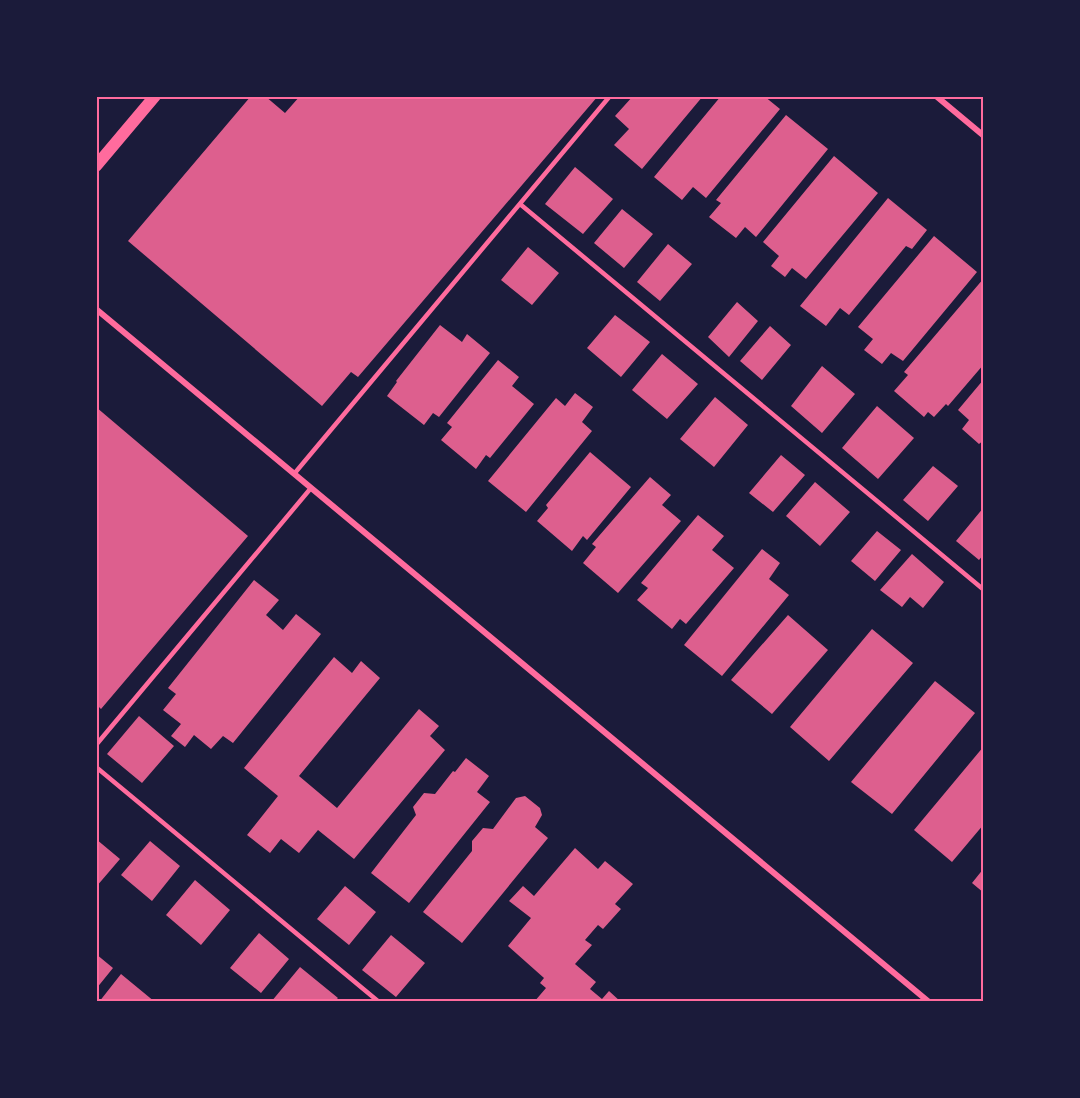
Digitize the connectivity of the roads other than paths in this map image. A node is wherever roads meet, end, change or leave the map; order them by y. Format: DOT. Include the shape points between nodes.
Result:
graph roads {
  1 [pos="155,96"];
  2 [pos="610,96"];
  3 [pos="936,96"];
  4 [pos="984,136"];
  5 [pos="96,166"];
  6 [pos="520,204"];
  7 [pos="96,309"];
  8 [pos="294,474"];
  9 [pos="311,488"];
  10 [pos="984,590"];
  11 [pos="96,745"];
  12 [pos="96,767"];
  13 [pos="379,1002"];
  14 [pos="929,1002"];
  1 -- 5 [label="main road"];
  2 -- 6 [label="lane"];
  3 -- 4 [label="street"];
  6 -- 8 [label="lane"];
  6 -- 10 [label="lane"];
  7 -- 8 [label="street"];
  8 -- 9 [label="street"];
  9 -- 11 [label="lane"];
  9 -- 14 [label="street"];
  12 -- 13 [label="lane"];
}
